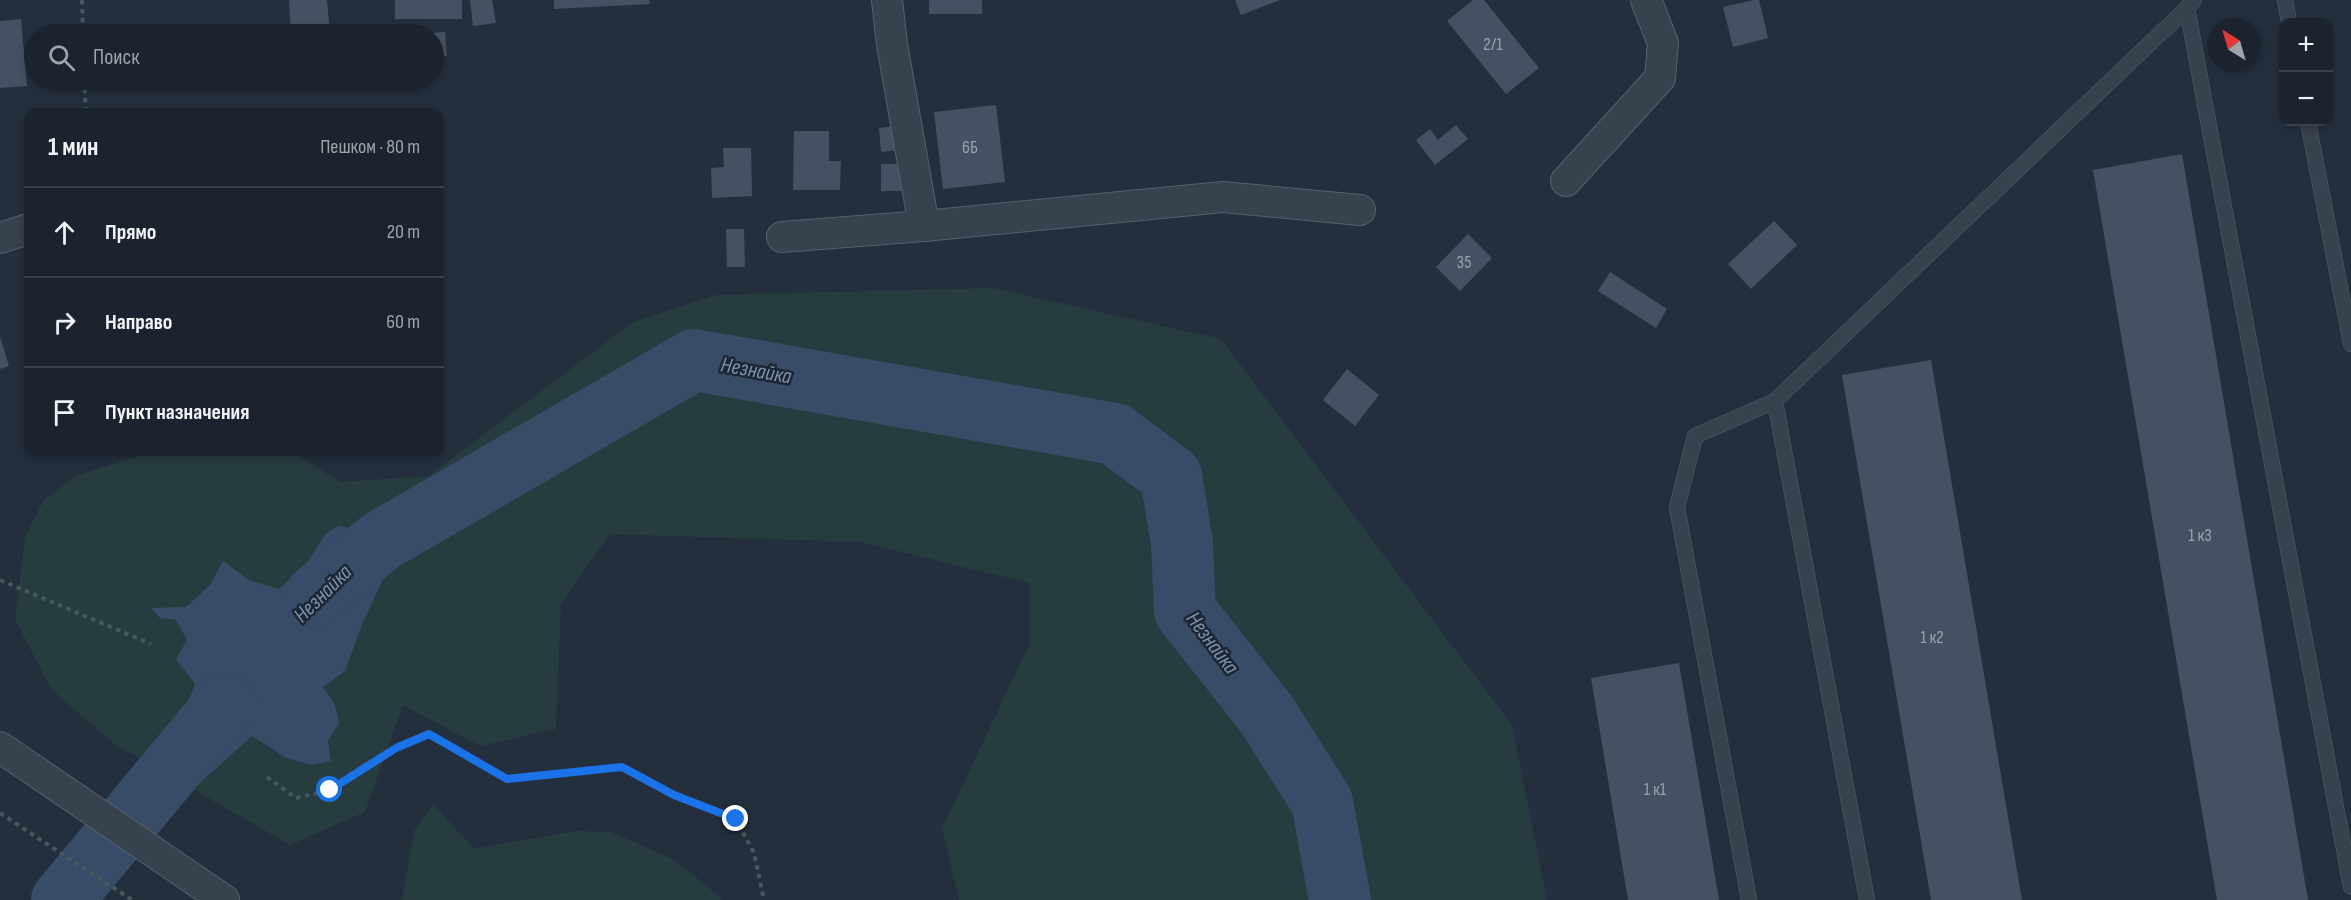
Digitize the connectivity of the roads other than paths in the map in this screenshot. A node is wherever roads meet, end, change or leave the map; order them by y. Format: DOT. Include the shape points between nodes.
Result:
graph roads {
  1 [pos="887,0"];
  2 [pos="1646,0"];
  3 [pos="2285,0"];
  4 [pos="2190,4"];
  5 [pos="2288,18"];
  6 [pos="2309,126"];
  7 [pos="1566,181"];
  8 [pos="1360,210"];
  9 [pos="924,226"];
  10 [pos="24,230"];
  11 [pos="782,237"];
  12 [pos="0,238"];
  13 [pos="2351,344"];
  14 [pos="1775,401"];
  15 [pos="0,747"];
  16 [pos="2351,887"];
  17 [pos="223,899"];
  18 [pos="1749,900"];
  19 [pos="1867,900"];
  1 -- 9 [label="street"];
  2 -- 7 [label="street" via="1663,43 1660,78"];
  3 -- 5 [label="lane"];
  4 -- 14 [label="lane"];
  4 -- 16 [label="lane"];
  6 -- 13 [label="lane"];
  8 -- 9 [label="street" via="1223,197"];
  9 -- 11 [label="street"];
  10 -- 12 [label="street"];
  14 -- 18 [label="lane" via="1695,436 1677,507"];
  14 -- 19 [label="lane"];
  15 -- 17 [label="street"];
}
